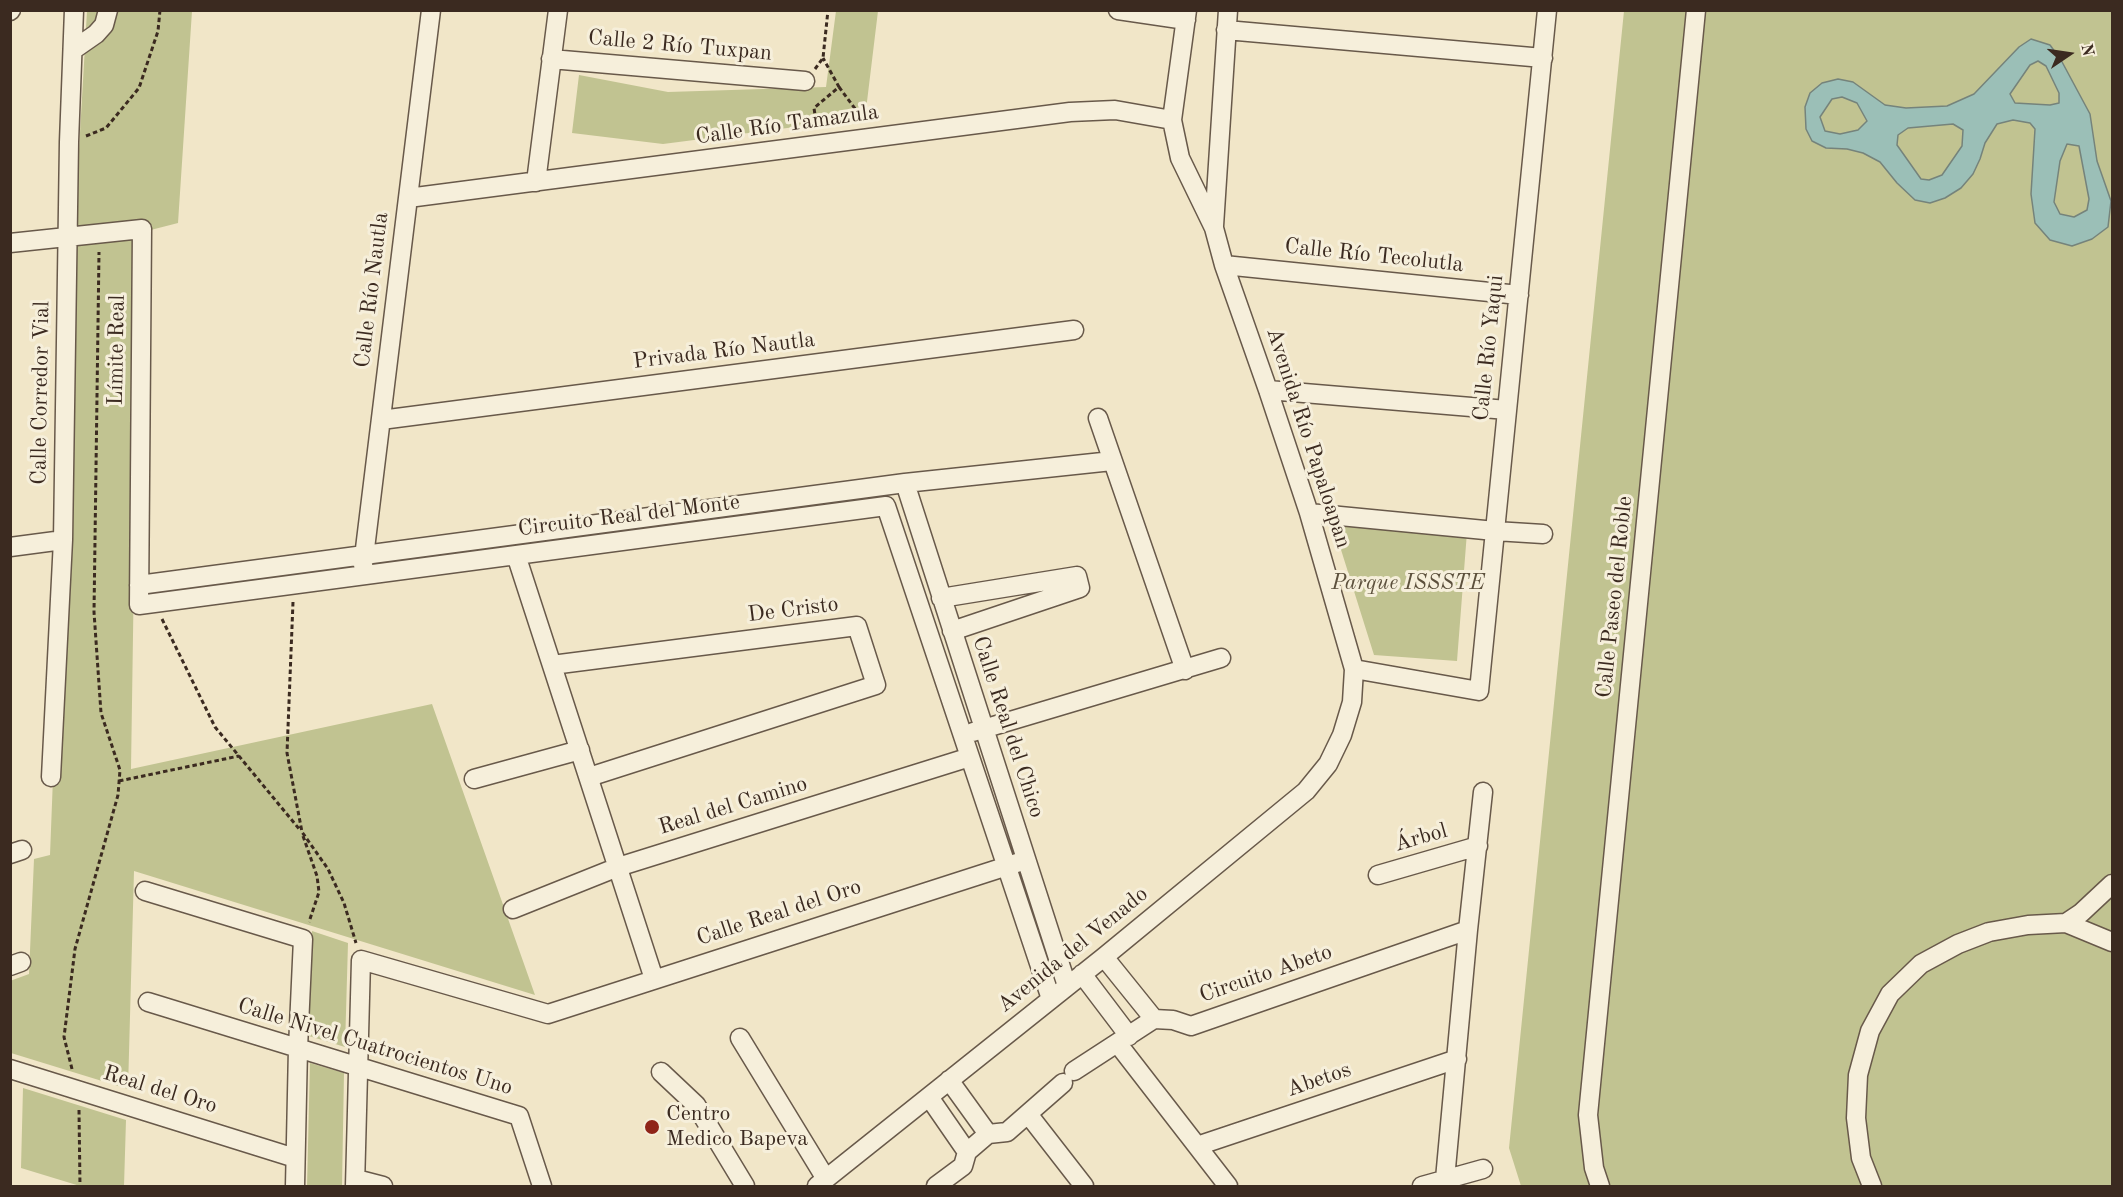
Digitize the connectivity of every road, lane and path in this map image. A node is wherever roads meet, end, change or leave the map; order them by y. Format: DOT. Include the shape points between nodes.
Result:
graph roads {
  1 [pos="74,10"];
  2 [pos="108,10"];
  3 [pos="160,10"];
  4 [pos="431,10"];
  5 [pos="558,10"];
  6 [pos="828,10"];
  7 [pos="1118,10"];
  8 [pos="1228,10"];
  9 [pos="1547,10"];
  10 [pos="1696,10"];
  11 [pos="1186,15"];
  12 [pos="1226,30"];
  13 [pos="73,50"];
  14 [pos="823,58"];
  15 [pos="1543,58"];
  16 [pos="551,59"];
  17 [pos="805,81"];
  18 [pos="838,87"];
  19 [pos="1172,120"];
  20 [pos="859,140"];
  21 [pos="69,142"];
  22 [pos="820,145"];
  23 [pos="536,182"];
  24 [pos="408,198"];
  25 [pos="1214,228"];
  26 [pos="99,233"];
  27 [pos="67,236"];
  28 [pos="10,243"];
  29 [pos="1224,265"];
  30 [pos="1519,295"];
  31 [pos="1074,330"];
  32 [pos="1268,390"];
  33 [pos="1507,410"];
  34 [pos="1098,418"];
  35 [pos="381,420"];
  36 [pos="1112,461"];
  37 [pos="905,483"];
  38 [pos="1309,513"];
  39 [pos="1495,531"];
  40 [pos="1543,534"];
  41 [pos="63,540"];
  42 [pos="10,547"];
  43 [pos="364,555"];
  44 [pos="516,555"];
  45 [pos="361,576"];
  46 [pos="139,585"];
  47 [pos="293,585"];
  48 [pos="941,598"];
  49 [pos="148,604"];
  50 [pos="952,631"];
  51 [pos="1221,658"];
  52 [pos="552,665"];
  53 [pos="1354,669"];
  54 [pos="1185,670"];
  55 [pos="983,729"];
  56 [pos="1342,735"];
  57 [pos="962,736"];
  58 [pos="580,750"];
  59 [pos="239,756"];
  60 [pos="970,757"];
  61 [pos="51,777"];
  62 [pos="589,777"];
  63 [pos="474,779"];
  64 [pos="119,781"];
  65 [pos="1483,792"];
  66 [pos="302,832"];
  67 [pos="1478,846"];
  68 [pos="1026,860"];
  69 [pos="1006,866"];
  70 [pos="618,867"];
  71 [pos="1378,875"];
  72 [pos="2112,884"];
  73 [pos="145,891"];
  74 [pos="513,909"];
  75 [pos="2066,923"];
  76 [pos="1468,930"];
  77 [pos="303,939"];
  78 [pos="2112,942"];
  79 [pos="1104,957"];
  80 [pos="361,960"];
  81 [pos="1082,974"];
  82 [pos="654,979"];
  83 [pos="1067,986"];
  84 [pos="1051,999"];
  85 [pos="148,1002"];
  86 [pos="1154,1019"];
  87 [pos="740,1038"];
  88 [pos="1123,1040"];
  89 [pos="298,1048"];
  90 [pos="1457,1059"];
  91 [pos="359,1068"];
  92 [pos="10,1069"];
  93 [pos="661,1072"];
  94 [pos="949,1080"];
  95 [pos="78,1090"];
  96 [pos="928,1097"];
  97 [pos="1028,1114"];
  98 [pos="988,1134"];
  99 [pos="1197,1146"];
  100 [pos="967,1152"];
  101 [pos="295,1158"];
  102 [pos="1482,1169"];
  103 [pos="1445,1179"];
  104 [pos="356,1183"];
  105 [pos="821,1183"];
  106 [pos="80,1186"];
  107 [pos="295,1186"];
  108 [pos="383,1186"];
  109 [pos="542,1186"];
  110 [pos="745,1186"];
  111 [pos="939,1186"];
  112 [pos="1084,1186"];
  113 [pos="1228,1186"];
  114 [pos="1422,1186"];
  115 [pos="1600,1186"];
  116 [pos="1872,1186"];
  1 -- 13 [label="street, Calle Corredor Vial"];
  2 -- 13 [label="street" via="104,25"];
  3 -- 21 [label="path" via="158,31 139,88 106,128"];
  4 -- 24 [label="street, Calle Río Nautla"];
  5 -- 16 [label="street"];
  6 -- 14 [label="path"];
  7 -- 11 [label="street"];
  8 -- 12 [label="street, Avenida Río Papaloapan"];
  9 -- 15 [label="street, Calle Río Yaqui"];
  10 -- 115 [label="street, Calle Paseo del Roble" via="1588,1115"];
  11 -- 19 [label="street, Avenida Río Papaloapan"];
  12 -- 15 [label="street"];
  12 -- 25 [label="street, Avenida Río Papaloapan"];
  13 -- 21 [label="street, Calle Corredor Vial"];
  14 -- 17 [label="path"];
  14 -- 18 [label="path"];
  15 -- 30 [label="street, Calle Río Yaqui"];
  16 -- 17 [label="street, Calle 2 Río Tuxpan"];
  16 -- 23 [label="street"];
  18 -- 20 [label="path" via="856,110"];
  18 -- 22 [label="path" via="814,108"];
  19 -- 20 [label="street, Calle Río Tamazula" via="1116,110 1070,112"];
  19 -- 25 [label="street, Avenida Río Papaloapan" via="1180,158"];
  20 -- 22 [label="street, Calle Río Tamazula"];
  21 -- 27 [label="street, Calle Corredor Vial"];
  22 -- 23 [label="street, Calle Río Tamazula"];
  23 -- 24 [label="street, Calle Río Tamazula"];
  24 -- 35 [label="street, Calle Río Nautla"];
  25 -- 29 [label="street, Avenida Río Papaloapan"];
  26 -- 27 [label="street, Límite Real"];
  26 -- 46 [label="street, Límite Real" via="142,229"];
  26 -- 64 [label="path" via="94,612 101,712 120,770"];
  27 -- 28 [label="street, Límite Real"];
  27 -- 41 [label="street, Calle Corredor Vial"];
  29 -- 30 [label="street, Calle Río Tecolutla"];
  29 -- 32 [label="street, Avenida Río Papaloapan"];
  30 -- 33 [label="street, Calle Río Yaqui"];
  31 -- 35 [label="street, Privada Río Nautla"];
  32 -- 33 [label="street"];
  32 -- 38 [label="street, Avenida Río Papaloapan"];
  33 -- 39 [label="street, Calle Río Yaqui"];
  34 -- 36 [label="street"];
  35 -- 43 [label="street, Calle Río Nautla"];
  36 -- 37 [label="street, Circuito Real del Monte"];
  36 -- 54 [label="street"];
  37 -- 43 [label="street, Circuito Real del Monte"];
  37 -- 48 [label="street, Calle Real del Chico"];
  38 -- 39 [label="street"];
  38 -- 53 [label="street, Avenida Río Papaloapan"];
  39 -- 40 [label="street"];
  39 -- 53 [label="street, Calle Río Yaqui" via="1479,691"];
  41 -- 42 [label="street"];
  41 -- 61 [label="street, Calle Corredor Vial"];
  43 -- 45 [label="street, Calle Río Nautla"];
  43 -- 46 [label="street, Circuito Real del Monte"];
  44 -- 45 [label="street, Circuito Real del Monte"];
  44 -- 52 [label="street"];
  44 -- 57 [label="street, Circuito Real del Monte" via="886,506"];
  45 -- 47 [label="street, Circuito Real del Monte"];
  46 -- 49 [label="street, Límite Real"];
  47 -- 49 [label="street, Circuito Real del Monte"];
  47 -- 66 [label="path" via="287,753"];
  48 -- 50 [label="street, Calle Real del Chico"];
  48 -- 50 [label="street" via="1077,576 1080,588"];
  49 -- 59 [label="path" via="160,616 215,727"];
  50 -- 55 [label="street, Calle Real del Chico"];
  51 -- 54 [label="street"];
  52 -- 58 [label="street"];
  52 -- 62 [label="street, De Cristo" via="857,626 876,685"];
  53 -- 56 [label="street, Avenida Río Papaloapan" via="1352,702"];
  54 -- 55 [label="street"];
  55 -- 57 [label="street"];
  55 -- 68 [label="street, Calle Real del Chico"];
  56 -- 79 [label="street, Avenida del Venado" via="1328,765 1306,791"];
  57 -- 60 [label="street, Circuito Real del Monte"];
  58 -- 62 [label="street"];
  58 -- 63 [label="street"];
  59 -- 64 [label="path"];
  59 -- 66 [label="path"];
  60 -- 69 [label="street, Circuito Real del Monte"];
  60 -- 70 [label="street, Real del Camino"];
  62 -- 70 [label="street"];
  64 -- 95 [label="path" via="75,949 64,1037"];
  65 -- 67 [label="street"];
  66 -- 77 [label="path" via="319,892"];
  66 -- 80 [label="path" via="328,869 344,903"];
  67 -- 71 [label="street, Árbol"];
  67 -- 76 [label="street"];
  68 -- 69 [label="street, Calle Real del Oro"];
  68 -- 83 [label="street, Calle Real del Chico"];
  69 -- 82 [label="street, Calle Real del Oro"];
  69 -- 84 [label="street, Circuito Real del Monte"];
  70 -- 74 [label="street, Real del Camino"];
  70 -- 82 [label="street"];
  72 -- 75 [label="street"];
  73 -- 77 [label="street"];
  75 -- 78 [label="street"];
  75 -- 116 [label="street" via="2028,925 1958,944 1921,964 1890,994 1870,1031 1858,1075 1856,1118 1861,1158"];
  76 -- 86 [label="street, Circuito Abeto" via="1191,1026"];
  76 -- 90 [label="street"];
  77 -- 89 [label="street"];
  79 -- 81 [label="street, Avenida del Venado"];
  79 -- 86 [label="street"];
  80 -- 82 [label="street, Calle Real del Oro" via="549,1014"];
  80 -- 91 [label="street"];
  81 -- 83 [label="street, Avenida del Venado"];
  81 -- 88 [label="street"];
  83 -- 84 [label="street, Avenida del Venado"];
  84 -- 94 [label="street, Avenida del Venado"];
  85 -- 89 [label="street, Calle Nivel Cuatrocientos Uno"];
  86 -- 88 [label="street"];
  87 -- 105 [label="street"];
  88 -- 97 [label="street" via="1069,1077"];
  88 -- 99 [label="street"];
  89 -- 91 [label="street, Calle Nivel Cuatrocientos Uno"];
  89 -- 101 [label="street"];
  90 -- 99 [label="street, Abetos"];
  90 -- 103 [label="street"];
  91 -- 104 [label="street"];
  91 -- 109 [label="street, Calle Nivel Cuatrocientos Uno" via="519,1116"];
  92 -- 95 [label="street, Real del Oro"];
  93 -- 110 [label="street" via="696,1105"];
  94 -- 96 [label="street, Avenida del Venado"];
  94 -- 98 [label="street"];
  95 -- 101 [label="street, Real del Oro"];
  95 -- 106 [label="path"];
  96 -- 100 [label="street"];
  96 -- 105 [label="street, Avenida del Venado"];
  97 -- 98 [label="street" via="1007,1132"];
  97 -- 112 [label="street"];
  98 -- 100 [label="street"];
  99 -- 113 [label="street"];
  100 -- 111 [label="street" via="963,1166"];
  101 -- 107 [label="street"];
  102 -- 103 [label="street"];
  103 -- 114 [label="street"];
  104 -- 108 [label="street"];
}
